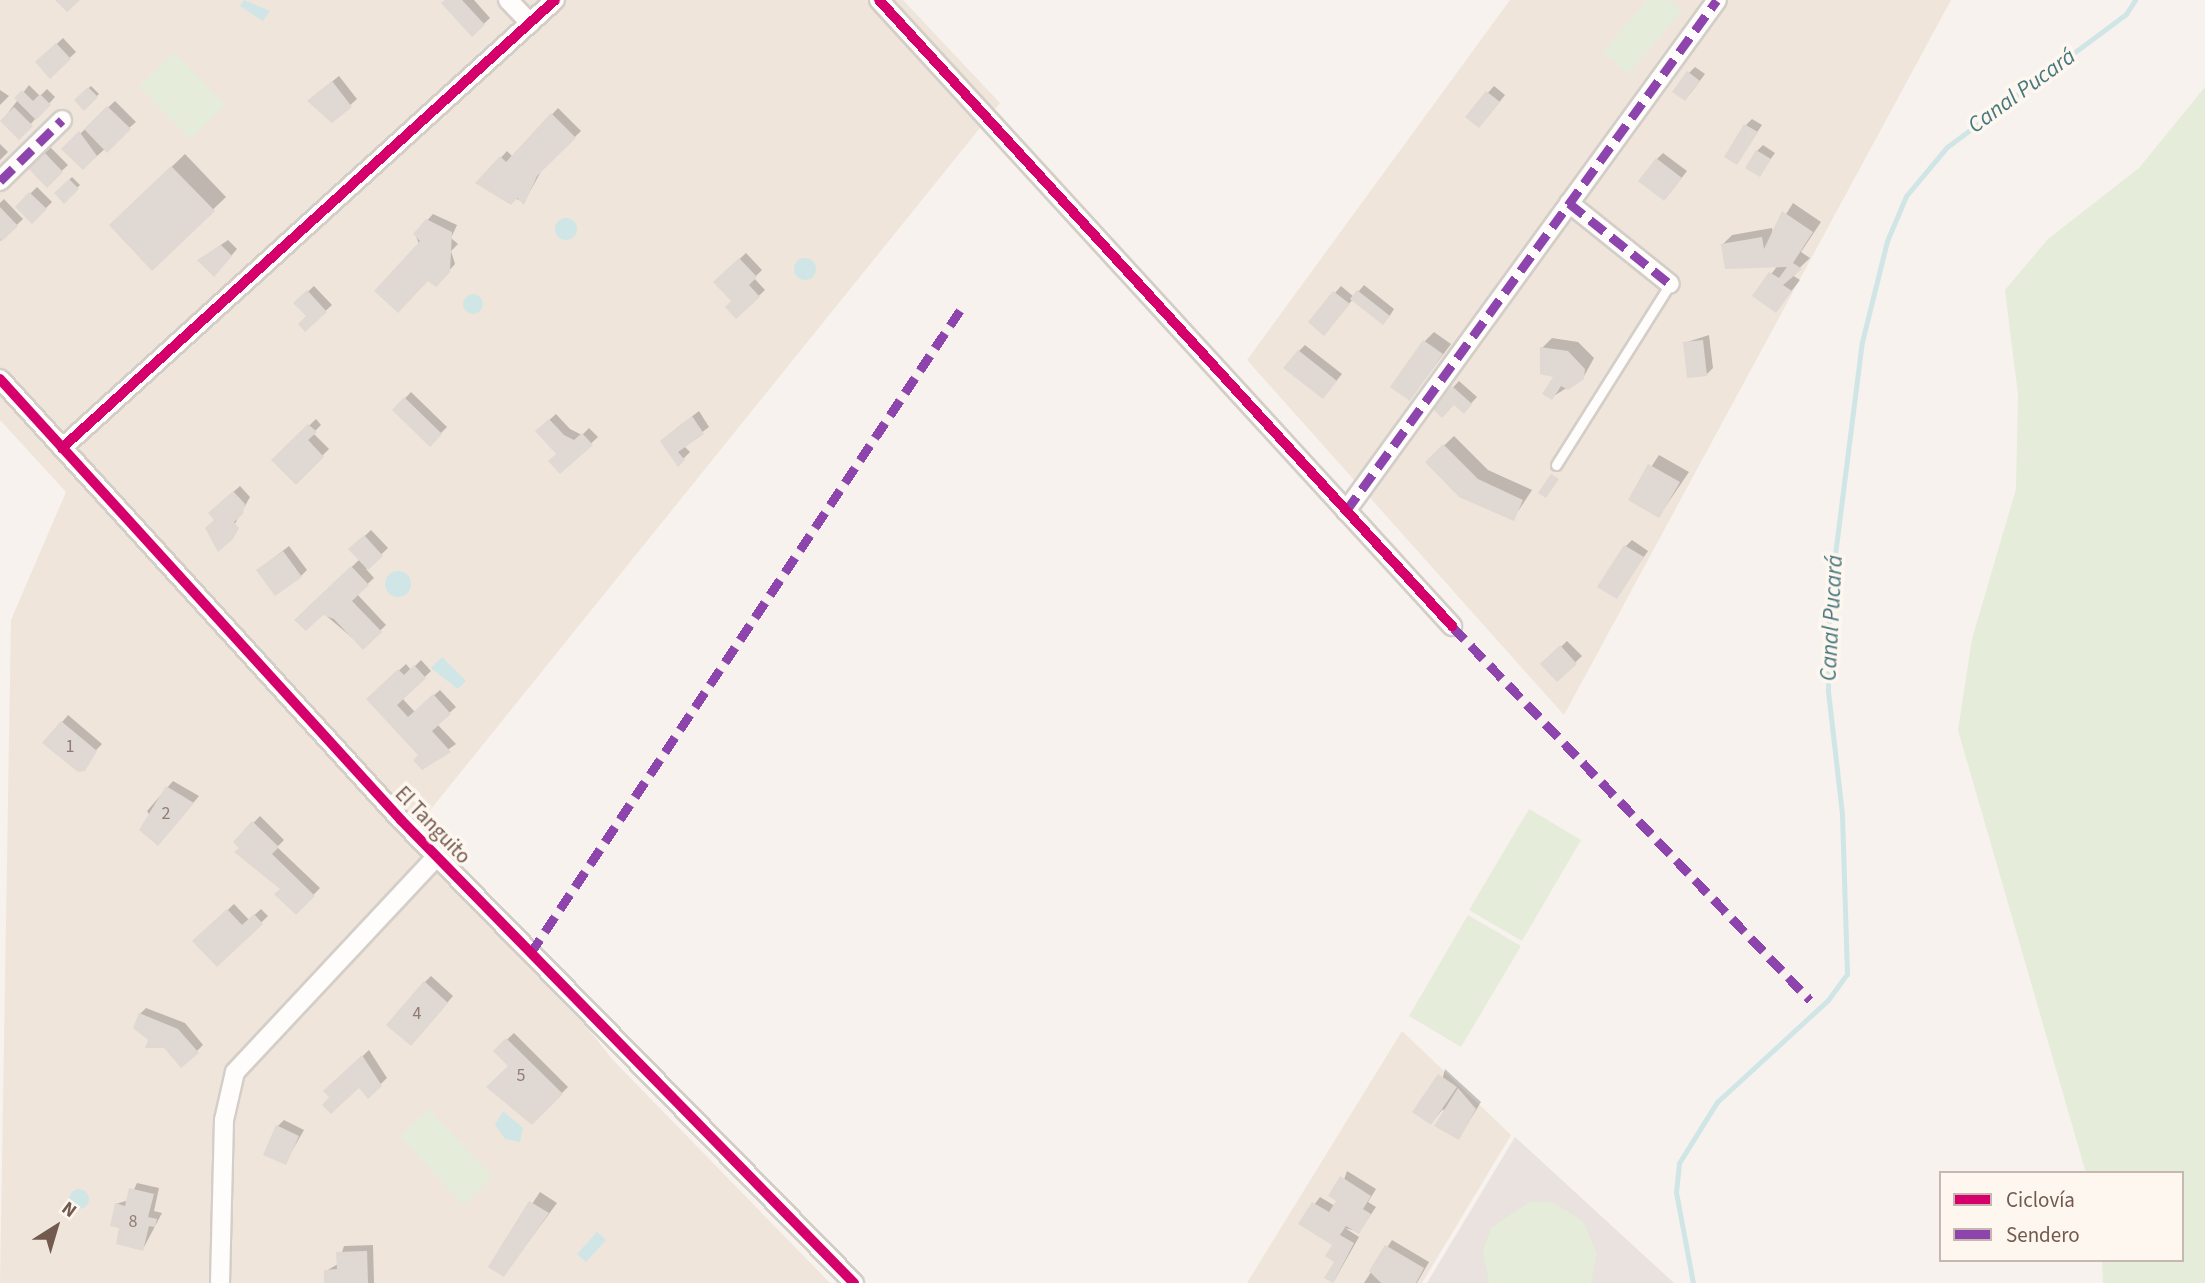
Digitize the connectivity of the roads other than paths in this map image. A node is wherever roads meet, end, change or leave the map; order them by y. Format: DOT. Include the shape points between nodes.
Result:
graph roads {
  1 [pos="508,0"];
  2 [pos="555,0"];
  3 [pos="879,0"];
  4 [pos="1717,0"];
  5 [pos="530,23"];
  6 [pos="62,120"];
  7 [pos="0,181"];
  8 [pos="1569,203"];
  9 [pos="1671,284"];
  10 [pos="0,379"];
  11 [pos="62,448"];
  12 [pos="1556,465"];
  13 [pos="1346,511"];
  14 [pos="1452,626"];
  15 [pos="436,857"];
  16 [pos="220,1283"];
  17 [pos="854,1283"];
  1 -- 5 [label="street"];
  2 -- 5 [label="street"];
  3 -- 13 [label="street"];
  4 -- 8 [label="street"];
  5 -- 11 [label="street"];
  6 -- 7 [label="street"];
  8 -- 9 [label="street"];
  8 -- 13 [label="street"];
  9 -- 12 [label="lane"];
  10 -- 11 [label="street, El Tanguito"];
  11 -- 15 [label="street, El Tanguito"];
  13 -- 14 [label="street"];
  15 -- 16 [label="street" via="235,1072 224,1119"];
  15 -- 17 [label="street, El Tanguito"];
}
